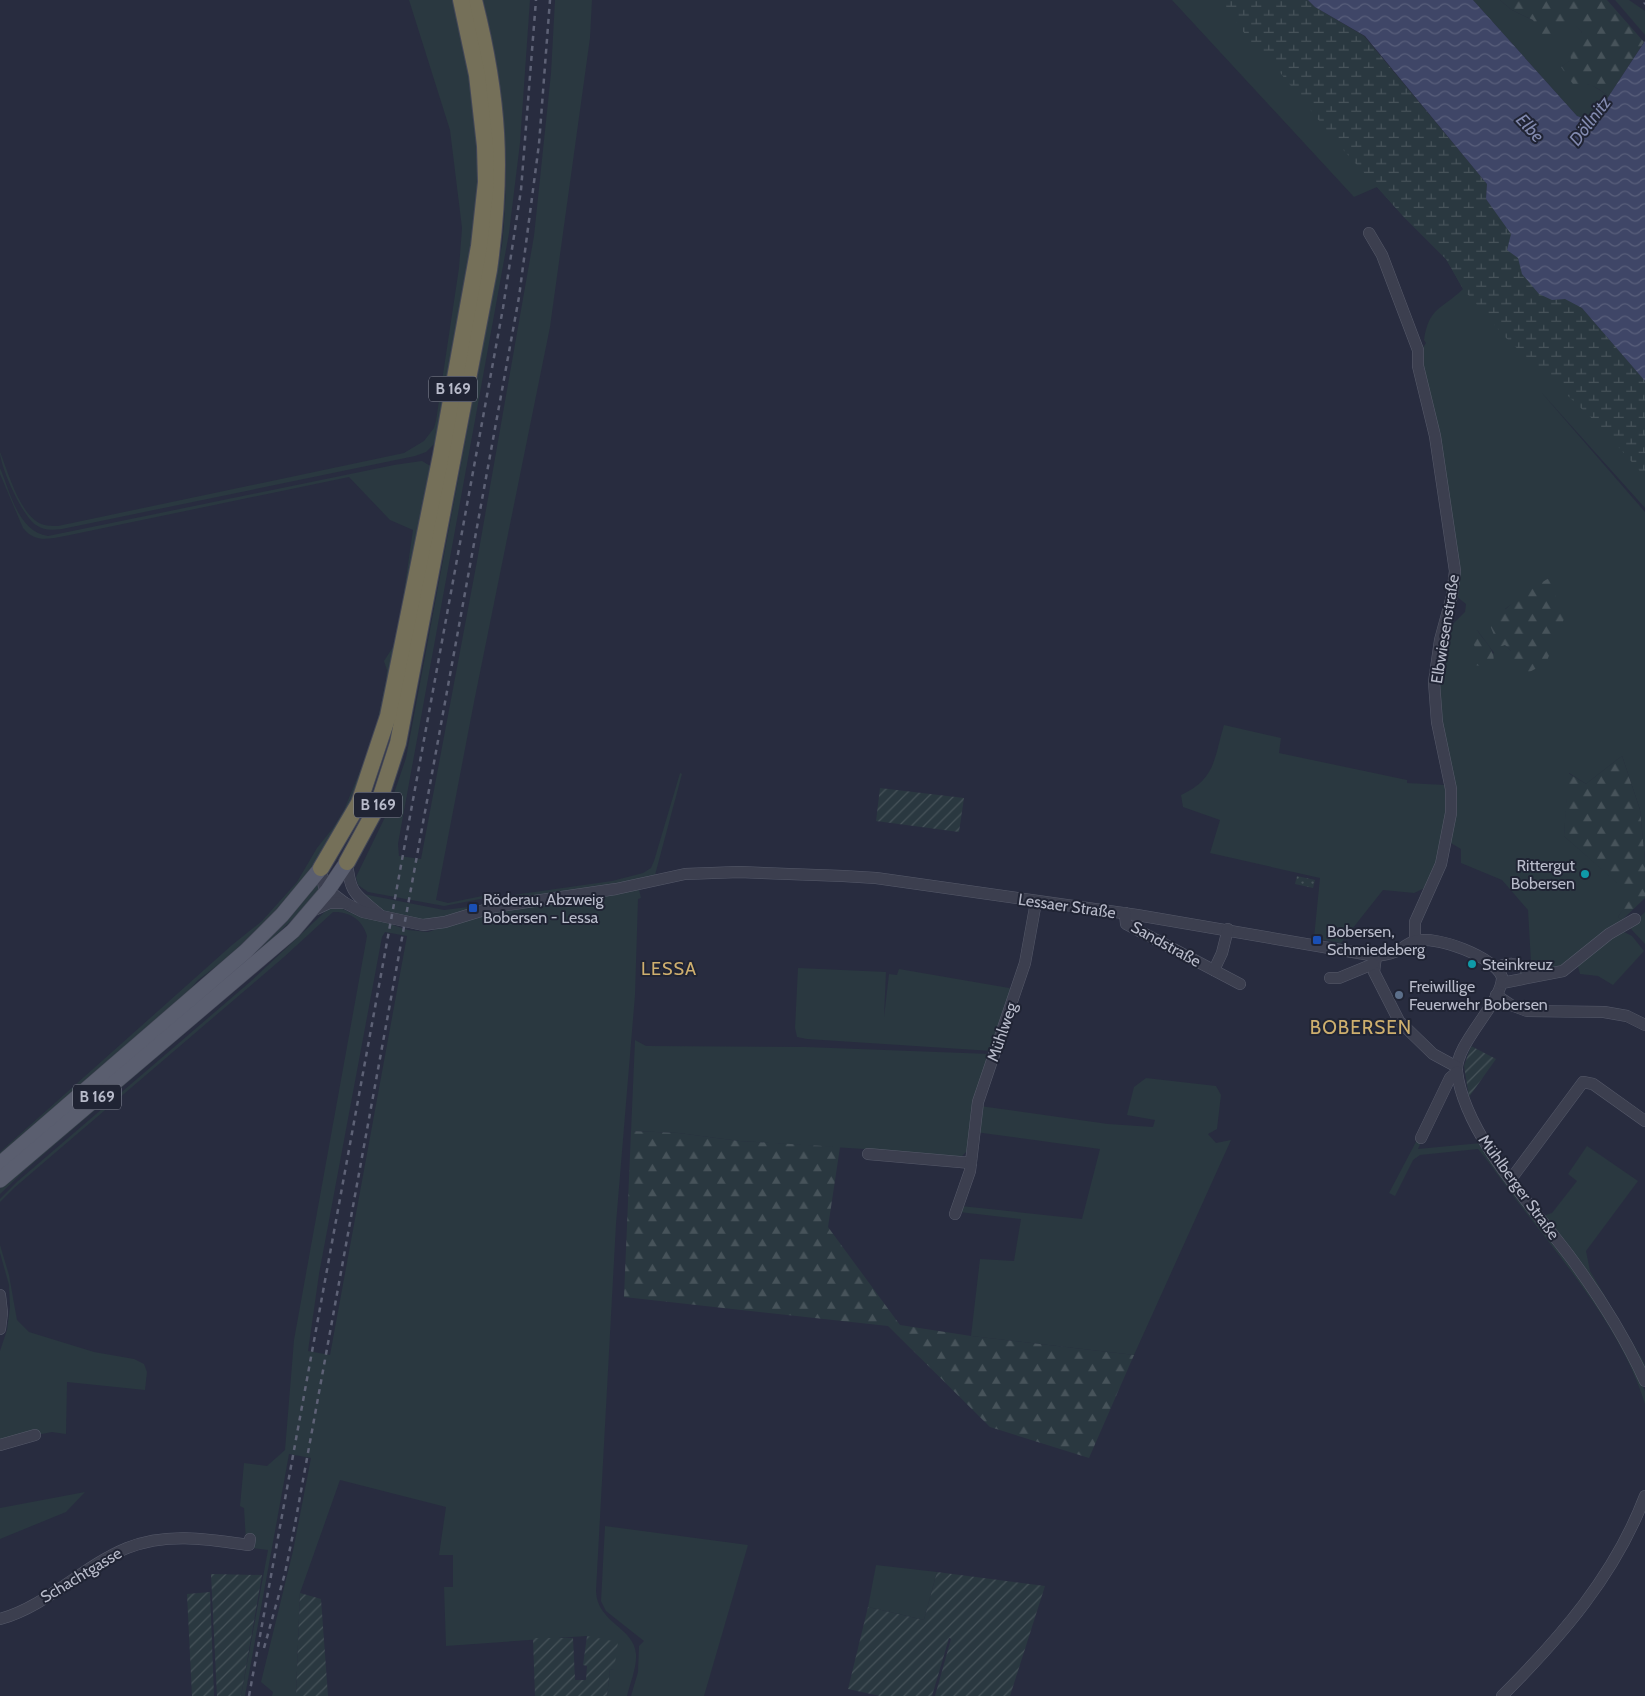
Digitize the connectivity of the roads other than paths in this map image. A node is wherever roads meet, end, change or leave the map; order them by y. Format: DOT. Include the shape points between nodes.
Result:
graph roads {
  1 [pos="461,0"];
  2 [pos="474,0"];
  3 [pos="1369,234"];
  4 [pos="347,862"];
  5 [pos="321,868"];
  6 [pos="328,890"];
  7 [pos="1036,902"];
  8 [pos="345,903"];
  9 [pos="310,912"];
  10 [pos="1125,914"];
  11 [pos="382,916"];
  12 [pos="1635,919"];
  13 [pos="1228,930"];
  14 [pos="1415,941"];
  15 [pos="1375,960"];
  16 [pos="1214,970"];
  17 [pos="1501,976"];
  18 [pos="1528,977"];
  19 [pos="1330,978"];
  20 [pos="1240,984"];
  21 [pos="1496,995"];
  22 [pos="1645,1025"];
  23 [pos="1457,1069"];
  24 [pos="1645,1121"];
  25 [pos="1421,1138"];
  26 [pos="868,1154"];
  27 [pos="971,1163"];
  28 [pos="0,1164"];
  29 [pos="1511,1178"];
  30 [pos="0,1180"];
  31 [pos="955,1214"];
  32 [pos="0,1295"];
  33 [pos="0,1329"];
  34 [pos="1645,1381"];
  35 [pos="35,1435"];
  36 [pos="0,1445"];
  37 [pos="1645,1496"];
  38 [pos="250,1539"];
  39 [pos="0,1619"];
  40 [pos="1502,1696"];
  1 -- 5 [label="highway, B 169" via="477,75 484,137 486,182 479,246 440,464 388,716 359,803"];
  2 -- 4 [label="highway, B 169" via="490,70 498,148 496,221 489,270 398,743 378,805"];
  3 -- 14 [label="street, Elbwiesenstraße" via="1382,255 1418,350 1418,366 1435,436 1455,562 1452,596 1440,640 1434,682 1437,722 1451,789 1451,812 1441,864 1415,922"];
  4 -- 6 [label="main road, B 169"];
  4 -- 11 [label="street" via="350,887 358,898"];
  5 -- 6 [label="street"];
  5 -- 28 [label="main road, B 169" via="288,908 246,950"];
  6 -- 8 [label="street, Lessaer Straße"];
  6 -- 9 [label="main road, B 169"];
  7 -- 10 [label="street, Lessaer Straße"];
  7 -- 11 [label="street, Lessaer Straße" via="876,878 760,872 685,874 616,889 494,907 434,924 411,924"];
  7 -- 27 [label="street, Mühlweg" via="1022,972 978,1102"];
  8 -- 9 [label="street" via="329,903"];
  8 -- 11 [label="street, Lessaer Straße" via="363,912"];
  9 -- 30 [label="main road, B 169" via="293,931"];
  10 -- 13 [label="street, Lessaer Straße"];
  10 -- 16 [label="street, Sandstraße" via="1126,924"];
  12 -- 18 [label="street" via="1609,934 1563,971"];
  13 -- 15 [label="street, Lessaer Straße"];
  13 -- 16 [label="street, Sandstraße"];
  14 -- 15 [label="street, Lessaer Straße"];
  14 -- 17 [label="street" via="1452,946 1475,954"];
  15 -- 19 [label="street" via="1339,978"];
  15 -- 23 [label="street" via="1374,972 1399,1021 1433,1054"];
  16 -- 20 [label="street, Sandstraße"];
  17 -- 18 [label="street"];
  17 -- 18 [label="street" via="1512,963 1526,969"];
  17 -- 21 [label="street"];
  21 -- 22 [label="street" via="1527,1011 1604,1012 1627,1016"];
  21 -- 23 [label="street" via="1462,1051"];
  23 -- 25 [label="street"];
  23 -- 29 [label="street, Mühlberger Straße" via="1475,1126"];
  24 -- 29 [label="street" via="1593,1084 1583,1082"];
  26 -- 27 [label="street"];
  27 -- 31 [label="street, Mühlweg"];
  29 -- 34 [label="street, Mühlberger Straße" via="1610,1316"];
  32 -- 33 [label="street"];
  35 -- 36 [label="street"];
  37 -- 40 [label="street" via="1621,1548 1597,1588 1561,1634"];
  38 -- 39 [label="street, Schachtgasse" via="249,1545 182,1537 128,1547 70,1583"];
}
